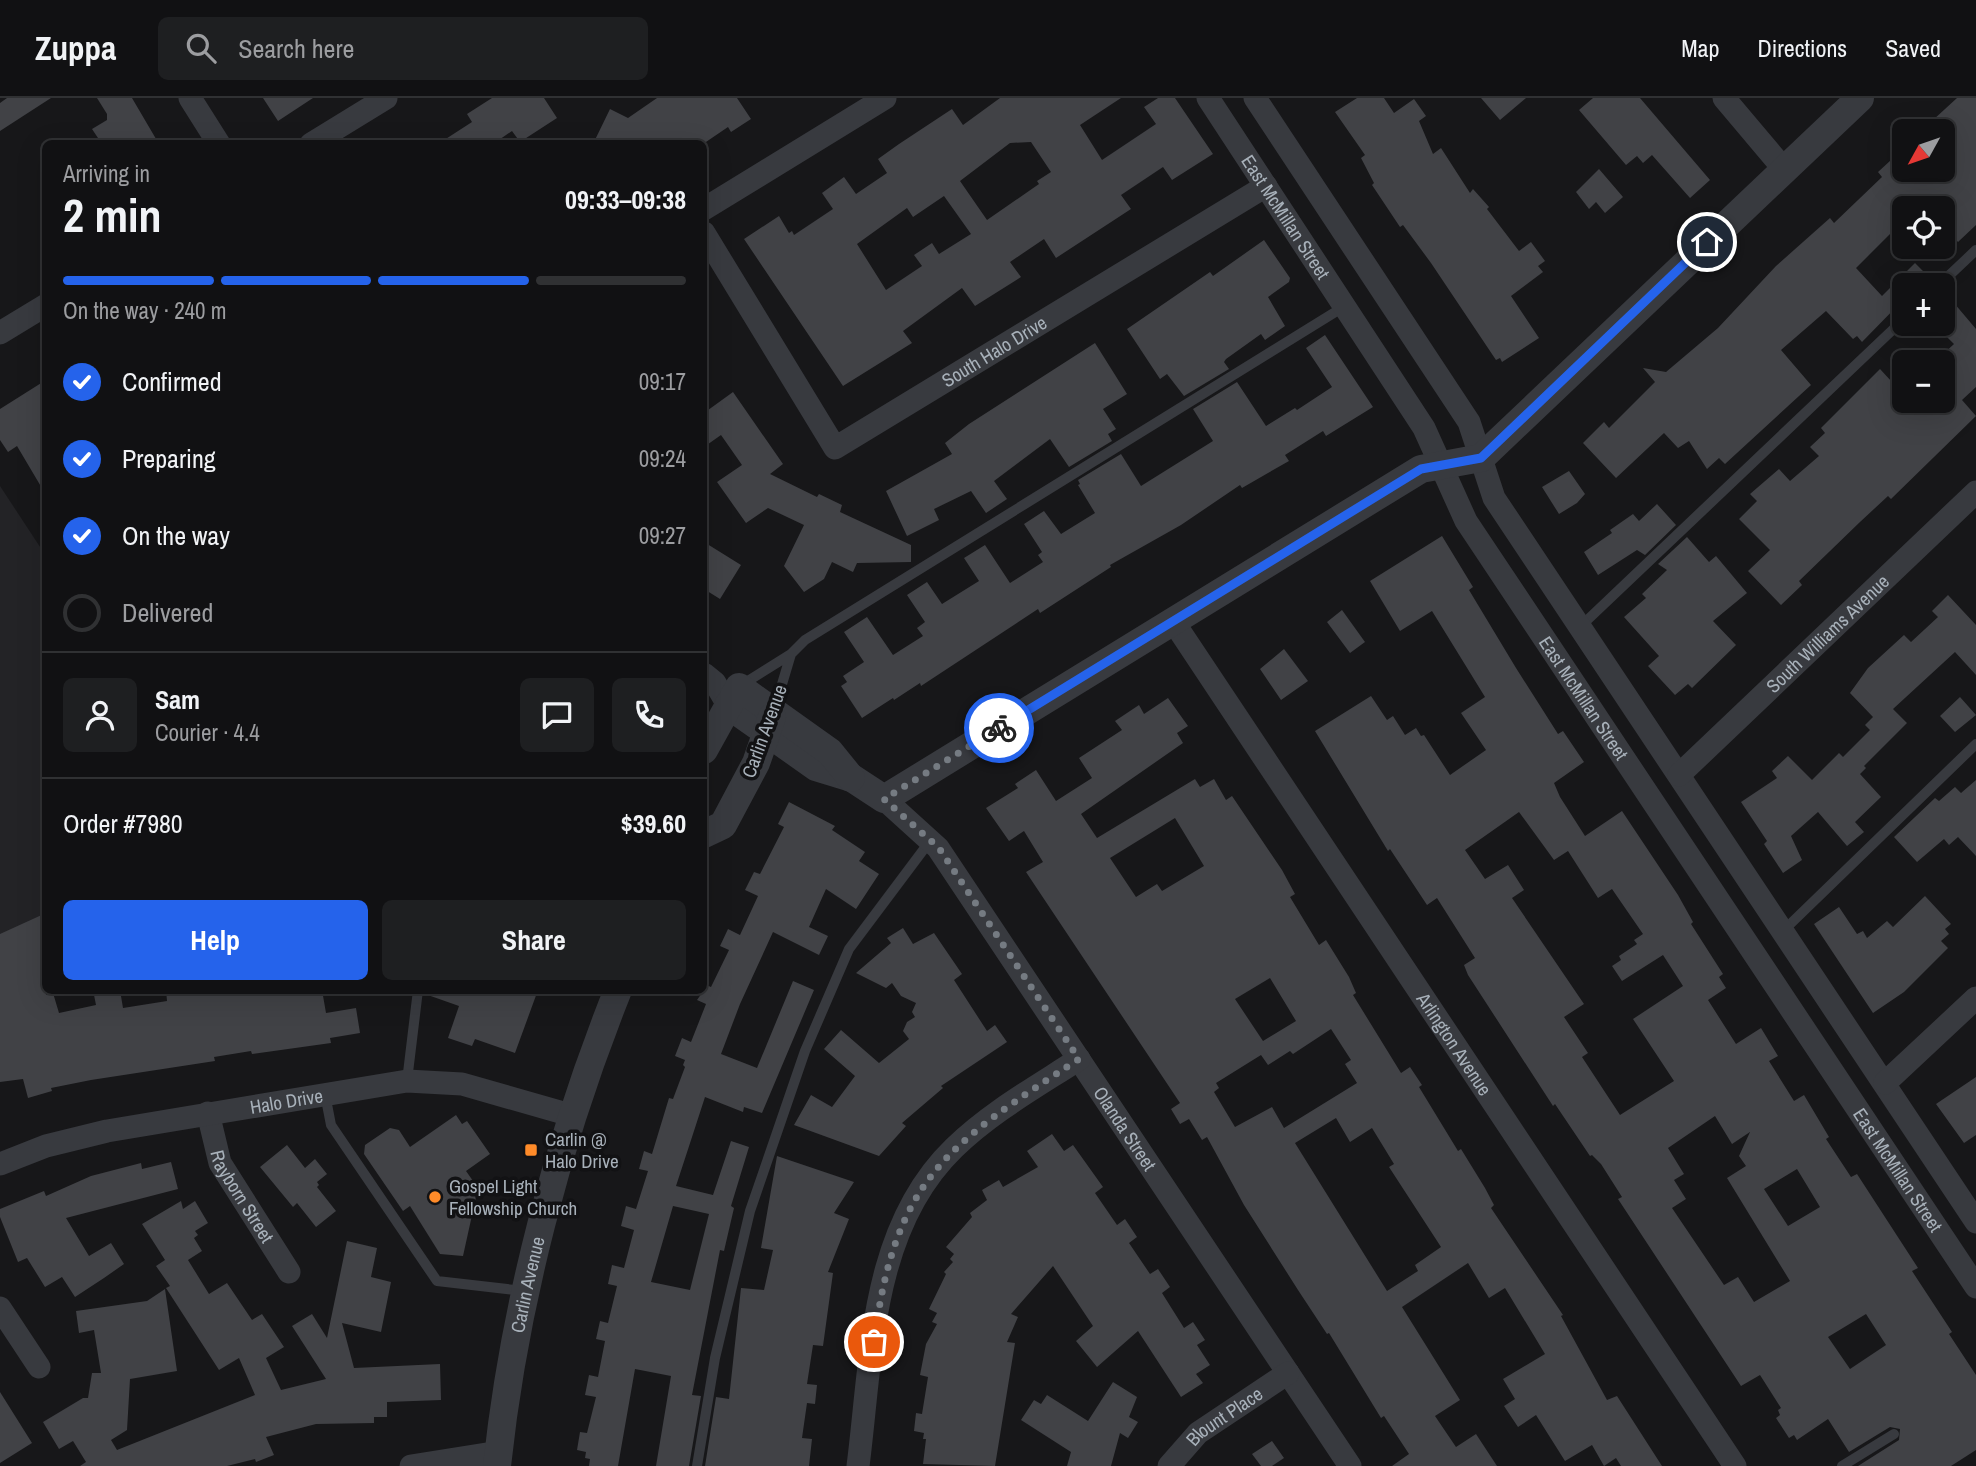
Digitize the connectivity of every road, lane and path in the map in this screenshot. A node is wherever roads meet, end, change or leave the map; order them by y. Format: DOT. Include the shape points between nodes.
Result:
graph roads {
  1 [pos="190,98"];
  2 [pos="386,98"];
  3 [pos="885,98"];
  4 [pos="1208,98"];
  5 [pos="1255,98"];
  6 [pos="1724,98"];
  7 [pos="1860,98"];
  8 [pos="216,140"];
  9 [pos="318,140"];
  10 [pos="1783,169"];
  11 [pos="1266,186"];
  12 [pos="707,207"];
  13 [pos="707,238"];
  14 [pos="1976,250"];
  15 [pos="1952,273"];
  16 [pos="1345,306"];
  17 [pos="42,307"];
  18 [pos="1892,330"];
  19 [pos="0,333"];
  20 [pos="1481,458"];
  21 [pos="1441,465"];
  22 [pos="1976,492"];
  23 [pos="1172,621"];
  24 [pos="1581,626"];
  25 [pos="791,654"];
  26 [pos="722,687"];
  27 [pos="770,722"];
  28 [pos="707,740"];
  29 [pos="1976,744"];
  30 [pos="1679,775"];
  31 [pos="884,799"];
  32 [pos="707,833"];
  33 [pos="930,840"];
  34 [pos="1783,931"];
  35 [pos="418,994"];
  36 [pos="617,994"];
  37 [pos="1976,998"];
  38 [pos="1079,1059"];
  39 [pos="407,1081"];
  40 [pos="1885,1083"];
  41 [pos="325,1094"];
  42 [pos="208,1113"];
  43 [pos="574,1116"];
  44 [pos="0,1164"];
  45 [pos="1976,1222"];
  46 [pos="289,1272"];
  47 [pos="1976,1287"];
  48 [pos="526,1291"];
  49 [pos="0,1308"];
  50 [pos="39,1367"];
  51 [pos="1288,1373"];
  52 [pos="1894,1434"];
  53 [pos="498,1459"];
  54 [pos="411,1466"];
  55 [pos="697,1466"];
  56 [pos="858,1466"];
  57 [pos="1169,1466"];
  58 [pos="1350,1466"];
  59 [pos="1735,1466"];
  60 [pos="1842,1466"];
  1 -- 8 [label="street"];
  2 -- 9 [label="street"];
  3 -- 12 [label="street"];
  4 -- 11 [label="street, East McMillan Street"];
  5 -- 20 [label="street, East McMillan Street" via="1469,422"];
  6 -- 10 [label="street"];
  7 -- 10 [label="street"];
  10 -- 20 [label="street"];
  11 -- 13 [label="street, South Halo Drive" via="835,448"];
  11 -- 16 [label="street, East McMillan Street"];
  14 -- 15 [label="lane"];
  16 -- 21 [label="street, East McMillan Street" via="1424,428"];
  16 -- 25 [label="lane, Carlin Avenue" via="805,640"];
  17 -- 19 [label="street"];
  18 -- 24 [label="lane"];
  20 -- 21 [label="street"];
  20 -- 24 [label="street, East McMillan Street" via="1494,498"];
  21 -- 23 [label="street" via="1421,469"];
  21 -- 47 [label="street, East McMillan Street" via="1466,521"];
  22 -- 30 [label="street, South Williams Avenue"];
  23 -- 31 [label="street"];
  23 -- 59 [label="street, Arlington Avenue"];
  24 -- 30 [label="street, East McMillan Street"];
  25 -- 26 [label="lane, Carlin Avenue"];
  25 -- 27 [label="lane, Carlin Avenue"];
  26 -- 27 [label="street, Olanda Street"];
  26 -- 28 [label="street, Carlin Avenue"];
  27 -- 31 [label="street, Olanda Street" via="816,767 852,778"];
  27 -- 32 [label="street, Carlin Avenue" via="756,763 723,825"];
  29 -- 34 [label="lane"];
  30 -- 34 [label="street, East McMillan Street"];
  31 -- 33 [label="street, Olanda Street"];
  33 -- 38 [label="street, Olanda Street"];
  33 -- 55 [label="lane" via="849,948 805,1051 750,1211 715,1357"];
  34 -- 40 [label="street, East McMillan Street"];
  35 -- 39 [label="lane"];
  36 -- 43 [label="street, Carlin Avenue"];
  37 -- 40 [label="street"];
  38 -- 51 [label="street, Olanda Street"];
  38 -- 56 [label="street" via="995,1113 960,1143 930,1175 904,1219 880,1293"];
  39 -- 41 [label="street, Halo Drive"];
  39 -- 43 [label="street, Halo Drive" via="462,1084"];
  40 -- 45 [label="street, East McMillan Street"];
  41 -- 42 [label="street, Halo Drive"];
  41 -- 48 [label="lane" via="331,1125 437,1281"];
  42 -- 44 [label="street, Halo Drive" via="76,1138"];
  42 -- 46 [label="street, Rayborn Street" via="220,1163"];
  43 -- 48 [label="street, Carlin Avenue" via="546,1204"];
  48 -- 53 [label="street, Carlin Avenue"];
  49 -- 50 [label="street"];
  51 -- 57 [label="street, Blount Place" via="1198,1433"];
  51 -- 58 [label="street, Olanda Street"];
  52 -- 60 [label="lane"];
  53 -- 54 [label="street"];
}
